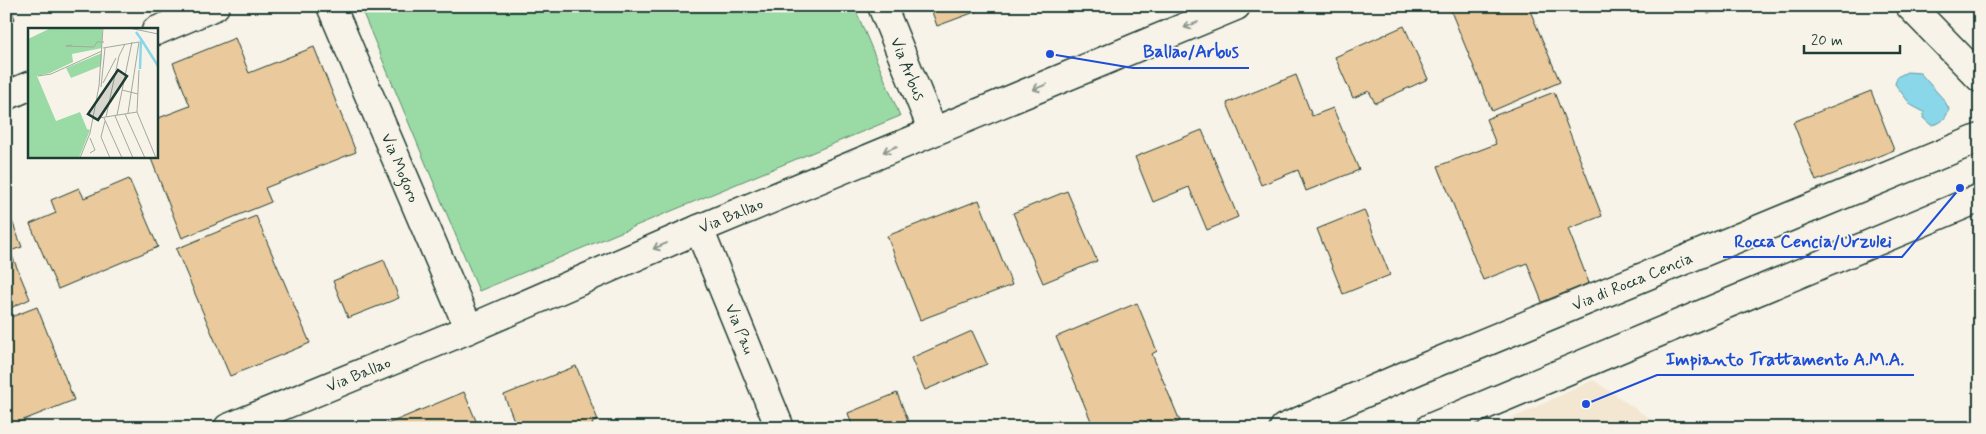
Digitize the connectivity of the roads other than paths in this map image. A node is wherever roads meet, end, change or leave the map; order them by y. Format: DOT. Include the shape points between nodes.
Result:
graph roads {
  1 [pos="215,6"];
  2 [pos="331,6"];
  3 [pos="882,6"];
  4 [pos="1236,6"];
  5 [pos="1910,6"];
  6 [pos="158,30"];
  7 [pos="1980,78"];
  8 [pos="28,86"];
  9 [pos="6,96"];
  10 [pos="933,131"];
  11 [pos="1980,138"];
  12 [pos="1980,198"];
  13 [pos="699,229"];
  14 [pos="469,329"];
  15 [pos="228,428"];
  16 [pos="780,428"];
  17 [pos="1284,428"];
  18 [pos="1430,428"];
  1 -- 6 [label="street"];
  2 -- 14 [label="street, Via Mogoro"];
  3 -- 10 [label="street, Via Arbus"];
  4 -- 10 [label="street, Via Ballao, one-way"];
  5 -- 7 [label="street"];
  8 -- 9 [label="street"];
  10 -- 13 [label="street, Via Ballao, one-way"];
  11 -- 17 [label="street, Via di Rocca Cencia"];
  12 -- 18 [label="street"];
  13 -- 14 [label="street, Via Ballao, one-way"];
  13 -- 16 [label="street, Via Pau"];
  14 -- 15 [label="street, Via Ballao"];
}
